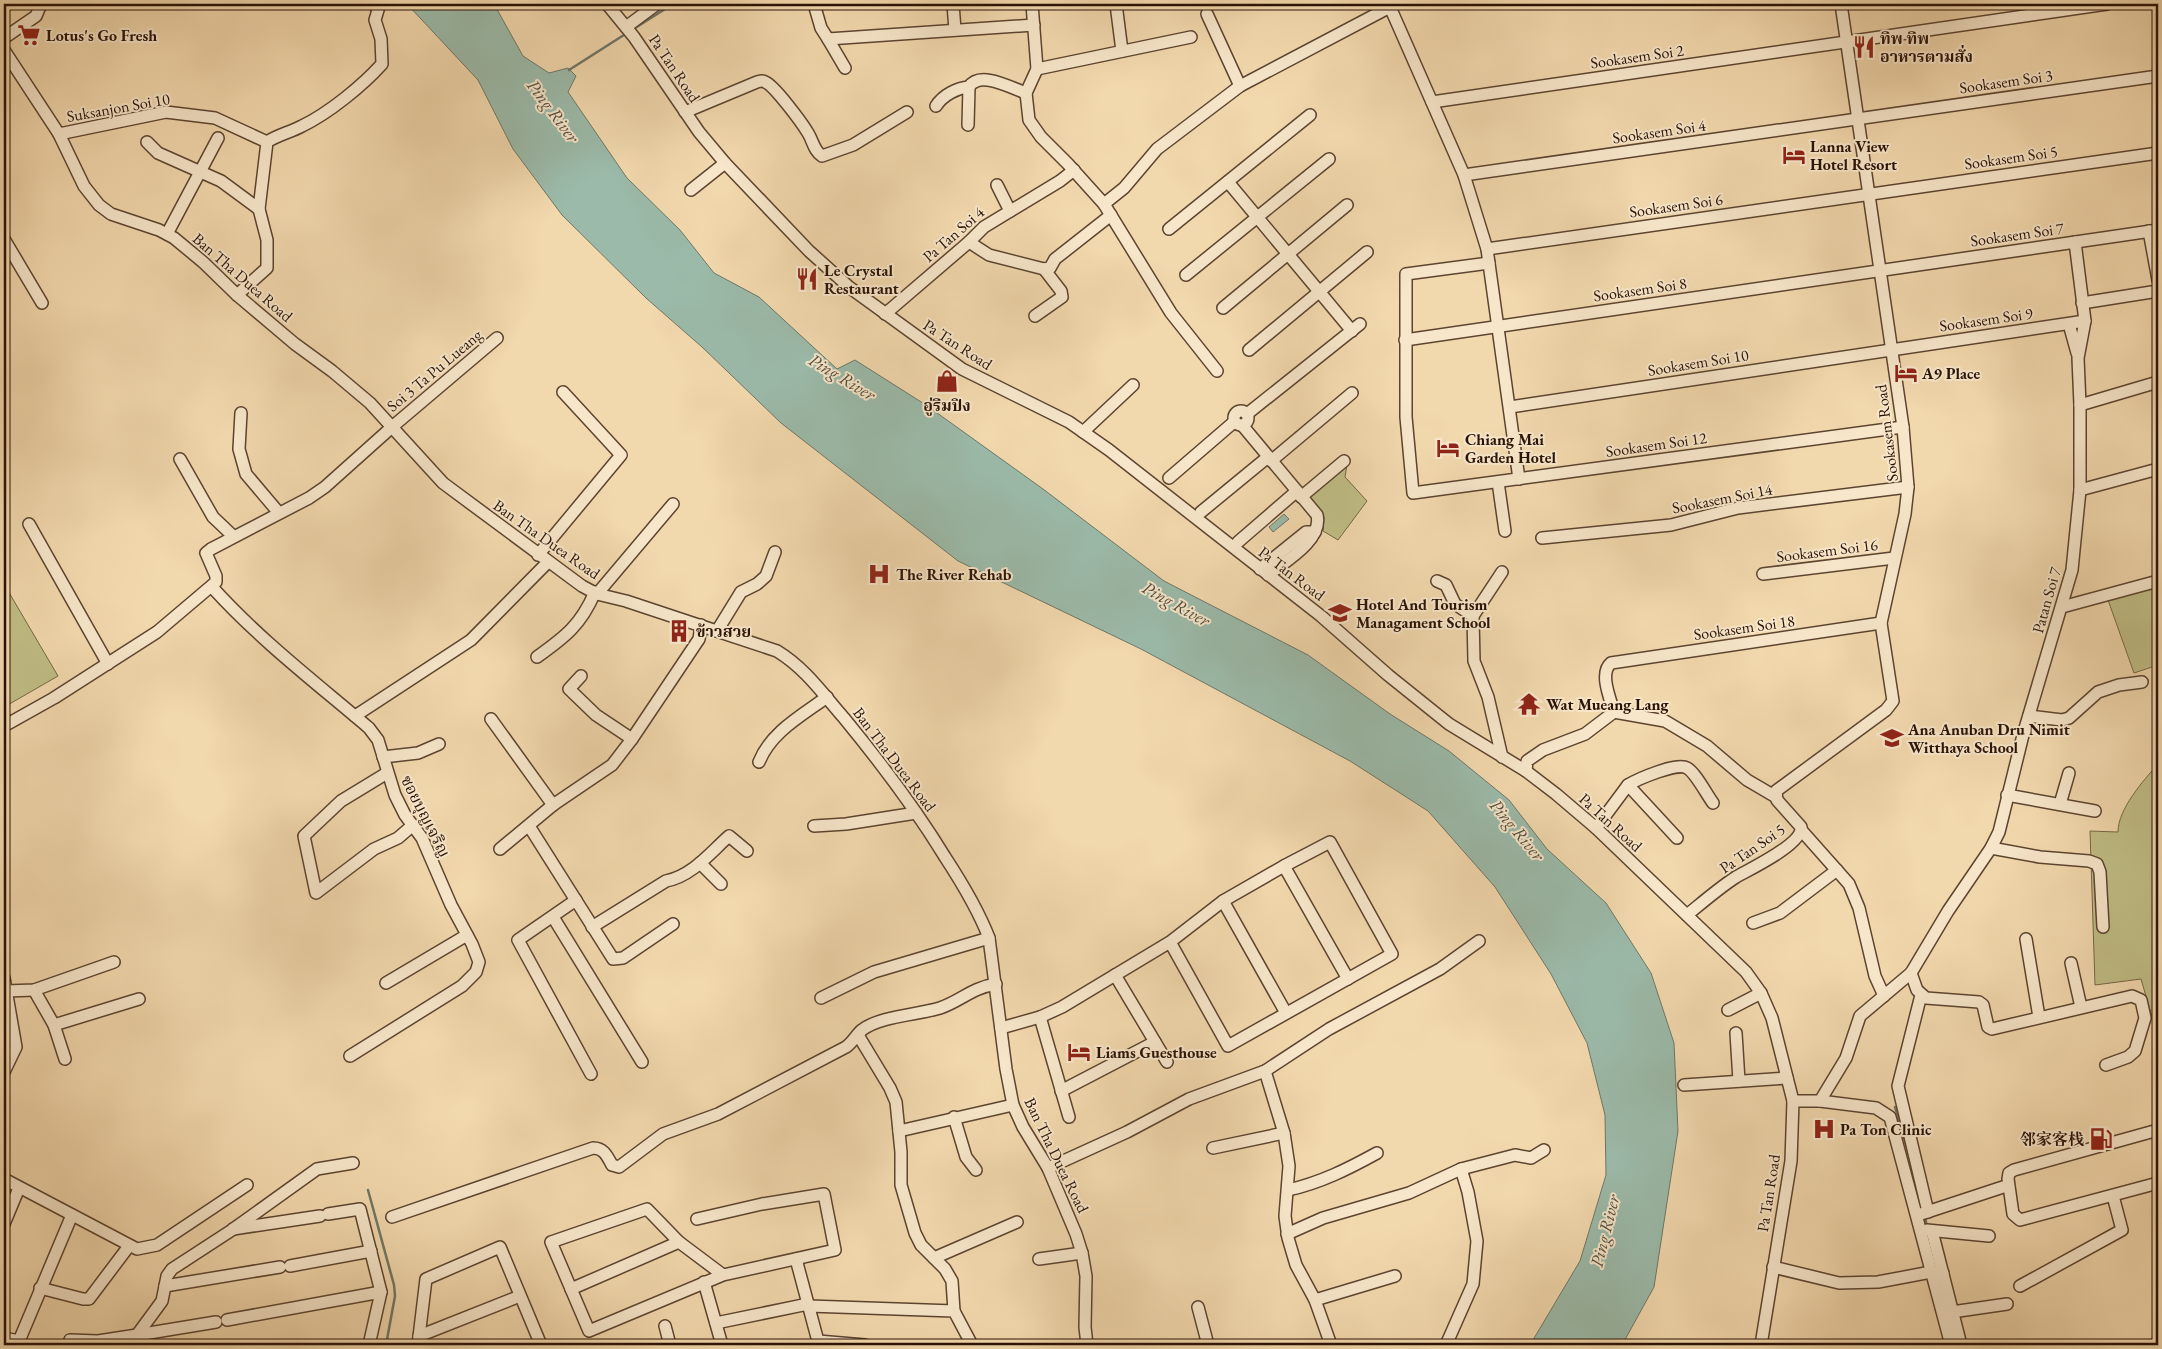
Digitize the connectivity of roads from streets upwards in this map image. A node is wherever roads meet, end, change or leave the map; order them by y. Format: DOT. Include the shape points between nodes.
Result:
graph roads {
  1 [pos="41,4"];
  2 [pos="374,4"];
  3 [pos="608,4"];
  4 [pos="657,4"];
  5 [pos="814,4"];
  6 [pos="953,4"];
  7 [pos="1032,4"];
  8 [pos="1116,4"];
  9 [pos="1841,4"];
  10 [pos="2107,4"];
  11 [pos="1207,14"];
  12 [pos="1034,25"];
  13 [pos="626,26"];
  14 [pos="956,30"];
  15 [pos="1191,37"];
  16 [pos="4,38"];
  17 [pos="828,39"];
  18 [pos="1847,43"];
  19 [pos="1122,51"];
  20 [pos="5,54"];
  21 [pos="845,68"];
  22 [pos="1037,69"];
  23 [pos="2158,76"];
  24 [pos="1240,86"];
  25 [pos="969,87"];
  26 [pos="1026,93"];
  27 [pos="1432,102"];
  28 [pos="936,106"];
  29 [pos="685,112"];
  30 [pos="907,112"];
  31 [pos="1310,115"];
  32 [pos="1858,119"];
  33 [pos="968,125"];
  34 [pos="59,134"];
  35 [pos="218,138"];
  36 [pos="147,142"];
  37 [pos="267,142"];
  38 [pos="2158,153"];
  39 [pos="1329,160"];
  40 [pos="724,163"];
  41 [pos="1074,170"];
  42 [pos="201,172"];
  43 [pos="1464,175"];
  44 [pos="1228,182"];
  45 [pos="997,185"];
  46 [pos="691,190"];
  47 [pos="1869,194"];
  48 [pos="1104,204"];
  49 [pos="1347,205"];
  50 [pos="259,209"];
  51 [pos="1010,211"];
  52 [pos="1111,215"];
  53 [pos="1258,217"];
  54 [pos="1169,229"];
  55 [pos="2154,231"];
  56 [pos="167,234"];
  57 [pos="4,239"];
  58 [pos="969,242"];
  59 [pos="2075,242"];
  60 [pos="1487,249"];
  61 [pos="1368,252"];
  62 [pos="1288,254"];
  63 [pos="1489,263"];
  64 [pos="1044,269"];
  65 [pos="1880,270"];
  66 [pos="1186,275"];
  67 [pos="2158,280"];
  68 [pos="2158,291"];
  69 [pos="1320,292"];
  70 [pos="237,294"];
  71 [pos="2082,302"];
  72 [pos="42,303"];
  73 [pos="1223,308"];
  74 [pos="885,314"];
  75 [pos="1034,316"];
  76 [pos="2085,321"];
  77 [pos="2069,324"];
  78 [pos="1498,326"];
  79 [pos="497,338"];
  80 [pos="1406,340"];
  81 [pos="1891,348"];
  82 [pos="1249,350"];
  83 [pos="2078,358"];
  84 [pos="1217,372"];
  85 [pos="2158,382"];
  86 [pos="1133,385"];
  87 [pos="563,392"];
  88 [pos="1352,393"];
  89 [pos="2080,405"];
  90 [pos="1510,407"];
  91 [pos="241,413"];
  92 [pos="1238,424"];
  93 [pos="392,427"];
  94 [pos="1903,427"];
  95 [pos="1083,432"];
  96 [pos="1270,459"];
  97 [pos="180,460"];
  98 [pos="1344,461"];
  99 [pos="2158,469"];
  100 [pos="1169,478"];
  101 [pos="1519,479"];
  102 [pos="1498,482"];
  103 [pos="1908,487"];
  104 [pos="2080,490"];
  105 [pos="1299,494"];
  106 [pos="673,504"];
  107 [pos="1201,512"];
  108 [pos="279,513"];
  109 [pos="29,524"];
  110 [pos="1505,531"];
  111 [pos="232,536"];
  112 [pos="1542,538"];
  113 [pos="1238,542"];
  114 [pos="775,552"];
  115 [pos="538,555"];
  116 [pos="1894,558"];
  117 [pos="548,562"];
  118 [pos="1264,572"];
  119 [pos="1502,572"];
  120 [pos="1763,574"];
  121 [pos="1437,581"];
  122 [pos="2158,581"];
  123 [pos="212,587"];
  124 [pos="596,593"];
  125 [pos="2062,607"];
  126 [pos="1473,616"];
  127 [pos="1881,623"];
  128 [pos="701,625"];
  129 [pos="717,631"];
  130 [pos="537,657"];
  131 [pos="108,664"];
  132 [pos="581,676"];
  133 [pos="2142,682"];
  134 [pos="826,697"];
  135 [pos="1614,712"];
  136 [pos="355,716"];
  137 [pos="2029,716"];
  138 [pos="491,720"];
  139 [pos="4,726"];
  140 [pos="632,739"];
  141 [pos="439,744"];
  142 [pos="383,757"];
  143 [pos="1502,757"];
  144 [pos="759,762"];
  145 [pos="1526,771"];
  146 [pos="387,773"];
  147 [pos="2069,773"];
  148 [pos="1628,785"];
  149 [pos="2007,795"];
  150 [pos="1776,798"];
  151 [pos="1713,803"];
  152 [pos="2060,804"];
  153 [pos="553,805"];
  154 [pos="2095,812"];
  155 [pos="916,814"];
  156 [pos="413,825"];
  157 [pos="529,826"];
  158 [pos="814,826"];
  159 [pos="1596,828"];
  160 [pos="1802,831"];
  161 [pos="1677,838"];
  162 [pos="1991,848"];
  163 [pos="500,849"];
  164 [pos="747,851"];
  165 [pos="700,863"];
  166 [pos="1284,866"];
  167 [pos="1837,870"];
  168 [pos="721,884"];
  169 [pos="576,900"];
  170 [pos="1223,901"];
  171 [pos="1687,915"];
  172 [pos="553,917"];
  173 [pos="1753,923"];
  174 [pos="673,924"];
  175 [pos="592,927"];
  176 [pos="2103,927"];
  177 [pos="468,935"];
  178 [pos="989,938"];
  179 [pos="2026,939"];
  180 [pos="1170,942"];
  181 [pos="1479,942"];
  182 [pos="114,962"];
  183 [pos="2071,963"];
  184 [pos="1911,973"];
  185 [pos="1115,975"];
  186 [pos="4,978"];
  187 [pos="1348,979"];
  188 [pos="386,983"];
  189 [pos="996,984"];
  190 [pos="34,990"];
  191 [pos="6,991"];
  192 [pos="1762,993"];
  193 [pos="1921,995"];
  194 [pos="1884,996"];
  195 [pos="821,998"];
  196 [pos="139,1000"];
  197 [pos="2081,1007"];
  198 [pos="1728,1010"];
  199 [pos="1286,1013"];
  200 [pos="1040,1017"];
  201 [pos="2039,1017"];
  202 [pos="54,1025"];
  203 [pos="1002,1028"];
  204 [pos="1736,1033"];
  205 [pos="858,1035"];
  206 [pos="1155,1042"];
  207 [pos="350,1056"];
  208 [pos="65,1059"];
  209 [pos="642,1062"];
  210 [pos="1167,1062"];
  211 [pos="2106,1065"];
  212 [pos="1265,1071"];
  213 [pos="4,1072"];
  214 [pos="591,1074"];
  215 [pos="1787,1078"];
  216 [pos="1739,1081"];
  217 [pos="1684,1085"];
  218 [pos="1061,1091"];
  219 [pos="1793,1101"];
  220 [pos="1820,1101"];
  221 [pos="1013,1105"];
  222 [pos="1904,1113"];
  223 [pos="1068,1117"];
  224 [pos="1890,1117"];
  225 [pos="954,1118"];
  226 [pos="2158,1130"];
  227 [pos="1284,1133"];
  228 [pos="900,1137"];
  229 [pos="1213,1148"];
  230 [pos="1544,1150"];
  231 [pos="1377,1153"];
  232 [pos="353,1163"];
  233 [pos="1048,1168"];
  234 [pos="1462,1168"];
  235 [pos="976,1170"];
  236 [pos="1918,1175"];
  237 [pos="4,1179"];
  238 [pos="1906,1179"];
  239 [pos="2158,1184"];
  240 [pos="247,1185"];
  241 [pos="2003,1187"];
  242 [pos="19,1188"];
  243 [pos="1288,1190"];
  244 [pos="2113,1196"];
  245 [pos="1922,1213"];
  246 [pos="72,1216"];
  247 [pos="392,1217"];
  248 [pos="697,1219"];
  249 [pos="1017,1222"];
  250 [pos="4,1224"];
  251 [pos="232,1230"];
  252 [pos="1920,1230"];
  253 [pos="1932,1231"];
  254 [pos="1288,1234"];
  255 [pos="1990,1236"];
  256 [pos="679,1242"];
  257 [pos="130,1246"];
  258 [pos="371,1251"];
  259 [pos="1082,1254"];
  260 [pos="934,1258"];
  261 [pos="796,1259"];
  262 [pos="1039,1259"];
  263 [pos="1773,1267"];
  264 [pos="1937,1273"];
  265 [pos="723,1275"];
  266 [pos="1395,1276"];
  267 [pos="704,1282"];
  268 [pos="165,1286"];
  269 [pos="2020,1286"];
  270 [pos="40,1288"];
  271 [pos="571,1289"];
  272 [pos="381,1292"];
  273 [pos="520,1296"];
  274 [pos="1315,1300"];
  275 [pos="2006,1304"];
  276 [pos="808,1305"];
  277 [pos="1198,1307"];
  278 [pos="954,1312"];
  279 [pos="1948,1312"];
  280 [pos="716,1323"];
  281 [pos="665,1326"];
  282 [pos="137,1335"];
  283 [pos="4,1338"];
  284 [pos="419,1340"];
  285 [pos="98,1343"];
  286 [pos="818,1343"];
  287 [pos="2158,1343"];
  288 [pos="69,1345"];
  289 [pos="365,1345"];
  290 [pos="541,1345"];
  291 [pos="670,1345"];
  292 [pos="722,1345"];
  293 [pos="865,1345"];
  294 [pos="972,1345"];
  295 [pos="1087,1345"];
  296 [pos="1208,1345"];
  297 [pos="1331,1345"];
  298 [pos="1446,1345"];
  299 [pos="1761,1345"];
  300 [pos="1951,1345"];
  301 [pos="1961,1345"];
  302 [pos="2154,1345"];
  1 -- 16 [label="street" via="36,16"];
  2 -- 37 [label="street" via="378,10 375,20 381,40 382,64 331,108"];
  3 -- 13 [label="street, Pa Tan Road"];
  4 -- 13 [label="street"];
  5 -- 17 [label="street"];
  6 -- 14 [label="street"];
  7 -- 12 [label="street"];
  8 -- 19 [label="street"];
  9 -- 18 [label="street, Sookasem Road"];
  10 -- 18 [label="street, Sookasem Soi 2"];
  11 -- 24 [label="street"];
  12 -- 14 [label="street"];
  12 -- 22 [label="street"];
  13 -- 29 [label="street, Pa Tan Road"];
  14 -- 17 [label="street"];
  15 -- 19 [label="street"];
  17 -- 21 [label="street"];
  18 -- 27 [label="street, Sookasem Soi 2"];
  18 -- 32 [label="street, Sookasem Road"];
  19 -- 22 [label="street"];
  20 -- 34 [label="street, Ban Tha Duea Road"];
  22 -- 26 [label="street"];
  23 -- 32 [label="street, Sookasem Soi 3"];
  24 -- 27 [label="street" via="1390,7"];
  24 -- 48 [label="street" via="1158,149 1124,188"];
  25 -- 26 [label="street" via="981,79"];
  25 -- 28 [label="street" via="959,88"];
  25 -- 33 [label="street"];
  26 -- 41 [label="street" via="1029,120 1040,138"];
  27 -- 43 [label="street"];
  29 -- 30 [label="street" via="764,81 785,102 822,156 853,144"];
  29 -- 40 [label="street, Pa Tan Road"];
  31 -- 44 [label="street"];
  32 -- 43 [label="street, Sookasem Soi 4"];
  32 -- 47 [label="street, Sookasem Road"];
  34 -- 37 [label="street, Suksanjon Soi 10" via="166,112 215,118"];
  34 -- 56 [label="street, Ban Tha Duea Road" via="84,186 99,205 111,214"];
  35 -- 42 [label="street"];
  36 -- 42 [label="street" via="158,153"];
  37 -- 50 [label="street"];
  38 -- 47 [label="street, Sookasem Soi 5" via="1918,183"];
  39 -- 53 [label="street"];
  40 -- 46 [label="street"];
  40 -- 74 [label="street, Pa Tan Road" via="809,251"];
  41 -- 48 [label="street"];
  41 -- 51 [label="street, Pa Tan Soi 4"];
  42 -- 50 [label="street" via="221,181"];
  42 -- 56 [label="street"];
  43 -- 60 [label="street"];
  44 -- 53 [label="street"];
  44 -- 54 [label="street"];
  45 -- 51 [label="street"];
  47 -- 60 [label="street, Sookasem Soi 6"];
  47 -- 65 [label="street, Sookasem Road"];
  48 -- 52 [label="street"];
  49 -- 62 [label="street"];
  50 -- 70 [label="street" via="267,240 267,268"];
  51 -- 58 [label="street, Pa Tan Soi 4" via="984,226"];
  52 -- 64 [label="street" via="1055,259 1050,268"];
  52 -- 84 [label="street" via="1172,313"];
  53 -- 62 [label="street"];
  53 -- 66 [label="street"];
  55 -- 59 [label="street, Sookasem Soi 7"];
  55 -- 67 [label="street"];
  56 -- 70 [label="street, Ban Tha Duea Road"];
  57 -- 72 [label="street"];
  58 -- 64 [label="street" via="989,255"];
  58 -- 74 [label="street, Pa Tan Soi 4"];
  59 -- 65 [label="street, Sookasem Soi 7"];
  59 -- 71 [label="street, Patan Soi 7"];
  60 -- 63 [label="street"];
  61 -- 69 [label="street"];
  62 -- 69 [label="street"];
  62 -- 73 [label="street"];
  63 -- 78 [label="street"];
  63 -- 80 [label="street" via="1406,274"];
  64 -- 75 [label="street" via="1062,297"];
  65 -- 78 [label="street, Sookasem Soi 8"];
  65 -- 81 [label="street, Sookasem Road"];
  68 -- 71 [label="street"];
  69 -- 82 [label="street"];
  69 -- 92 [label="street" via="1356,328 1247,414 1238,411 1234,416"];
  70 -- 93 [label="street, Ban Tha Duea Road" via="370,403"];
  71 -- 76 [label="street, Patan Soi 7"];
  74 -- 95 [label="street, Pa Tan Road" via="962,369 1056,415"];
  76 -- 77 [label="street, Sookasem Soi 9"];
  76 -- 83 [label="street, Patan Soi 7"];
  77 -- 81 [label="street, Sookasem Soi 9"];
  77 -- 83 [label="street"];
  78 -- 80 [label="street, Sookasem Soi 8"];
  78 -- 90 [label="street"];
  79 -- 93 [label="street, Soi 3 Ta Pu Lueang"];
  80 -- 102 [label="street, Sookasem Soi 12" via="1406,417 1413,493"];
  81 -- 90 [label="street, Sookasem Soi 10"];
  81 -- 94 [label="street, Sookasem Road"];
  83 -- 89 [label="street, Patan Soi 7"];
  85 -- 89 [label="street"];
  86 -- 95 [label="street"];
  87 -- 115 [label="street" via="621,455"];
  88 -- 96 [label="street"];
  89 -- 104 [label="street, Patan Soi 7"];
  90 -- 101 [label="street"];
  91 -- 108 [label="street" via="239,449 246,474"];
  92 -- 96 [label="street"];
  92 -- 100 [label="street"];
  93 -- 108 [label="street, Soi 3 Ta Pu Lueang" via="325,487"];
  93 -- 115 [label="street, Ban Tha Duea Road" via="444,483"];
  94 -- 101 [label="street, Sookasem Soi 12"];
  94 -- 103 [label="street, Sookasem Road"];
  95 -- 118 [label="street, Pa Tan Road"];
  96 -- 105 [label="street"];
  96 -- 107 [label="street"];
  97 -- 111 [label="street" via="213,517"];
  98 -- 105 [label="street"];
  99 -- 104 [label="street"];
  101 -- 102 [label="street, Sookasem Soi 12"];
  102 -- 110 [label="street"];
  103 -- 112 [label="street, Sookasem Soi 14" via="1738,508 1670,525"];
  103 -- 116 [label="street, Sookasem Road"];
  104 -- 125 [label="street, Patan Soi 7" via="2072,570"];
  105 -- 113 [label="street"];
  105 -- 118 [label="street" via="1317,515 1319,523 1312,539"];
  106 -- 124 [label="street"];
  108 -- 111 [label="street, Soi 3 Ta Pu Lueang"];
  109 -- 131 [label="street"];
  111 -- 123 [label="street, Soi 3 Ta Pu Lueang" via="206,553 216,576"];
  114 -- 129 [label="street" via="766,576 740,592"];
  115 -- 117 [label="street, Ban Tha Duea Road"];
  116 -- 120 [label="street, Sookasem Soi 16"];
  116 -- 127 [label="street, Sookasem Road"];
  117 -- 124 [label="street, Ban Tha Duea Road"];
  117 -- 136 [label="street" via="471,640"];
  118 -- 143 [label="street, Pa Tan Road" via="1449,724"];
  119 -- 126 [label="street"];
  121 -- 126 [label="street" via="1446,585 1455,604"];
  122 -- 125 [label="street"];
  123 -- 131 [label="street" via="157,632"];
  123 -- 136 [label="street, ซอยบุญเจริญ" via="292,666"];
  124 -- 128 [label="street, Ban Tha Duea Road"];
  124 -- 130 [label="street" via="586,613 562,639"];
  125 -- 137 [label="street, Patan Soi 7"];
  126 -- 143 [label="street" via="1474,661 1488,697"];
  127 -- 135 [label="street, Sookasem Soi 18" via="1611,663 1606,666 1605,675"];
  127 -- 150 [label="street, Sookasem Road" via="1893,703 1778,788"];
  128 -- 129 [label="street, Ban Tha Duea Road"];
  128 -- 140 [label="street" via="699,639"];
  129 -- 134 [label="street, Ban Tha Duea Road" via="777,651 807,674"];
  131 -- 139 [label="street"];
  132 -- 140 [label="street" via="568,689 596,715"];
  133 -- 137 [label="street" via="2098,692 2069,718"];
  134 -- 144 [label="street" via="778,734 764,750"];
  134 -- 155 [label="street, Ban Tha Duea Road" via="883,764"];
  135 -- 145 [label="street" via="1585,734 1527,760"];
  135 -- 150 [label="street, Pa Tan Soi 5" via="1665,721 1707,746 1747,780"];
  136 -- 142 [label="street, ซอยบุญเจริญ" via="378,740"];
  137 -- 149 [label="street, Patan Soi 7"];
  138 -- 153 [label="street"];
  140 -- 153 [label="street" via="612,765"];
  141 -- 142 [label="street" via="418,753"];
  142 -- 146 [label="street, ซอยบุญเจริญ"];
  143 -- 145 [label="street, Pa Tan Road"];
  145 -- 159 [label="street, Pa Tan Road"];
  146 -- 156 [label="street, ซอยบุญเจริญ" via="395,795"];
  146 -- 156 [label="street" via="341,801 304,836 316,893 374,849 398,838"];
  147 -- 152 [label="street"];
  148 -- 151 [label="street" via="1680,766 1688,768"];
  148 -- 159 [label="street"];
  148 -- 161 [label="street"];
  149 -- 152 [label="street"];
  149 -- 162 [label="street, Patan Soi 7" via="1999,832"];
  150 -- 160 [label="street, Pa Tan Soi 5"];
  152 -- 154 [label="street"];
  153 -- 157 [label="street"];
  155 -- 158 [label="street"];
  155 -- 178 [label="street, Ban Tha Duea Road" via="982,917"];
  156 -- 177 [label="street, ซอยบุญเจริญ"];
  157 -- 163 [label="street"];
  157 -- 169 [label="street"];
  159 -- 171 [label="street, Pa Tan Road"];
  160 -- 167 [label="street"];
  160 -- 171 [label="street, Pa Tan Soi 5" via="1773,857 1736,878"];
  162 -- 176 [label="street" via="2097,864"];
  162 -- 184 [label="street, Patan Soi 7" via="1948,910"];
  164 -- 165 [label="street" via="730,836"];
  165 -- 168 [label="street"];
  165 -- 175 [label="street" via="679,878 666,880"];
  166 -- 170 [label="street"];
  166 -- 187 [label="street"];
  166 -- 187 [label="street" via="1330,842 1392,954"];
  167 -- 173 [label="street" via="1780,913"];
  167 -- 194 [label="street" via="1849,884 1859,908 1875,976"];
  169 -- 172 [label="street"];
  169 -- 175 [label="street"];
  170 -- 180 [label="street"];
  170 -- 199 [label="street"];
  171 -- 192 [label="street, Pa Tan Road" via="1746,972"];
  172 -- 209 [label="street"];
  172 -- 214 [label="street" via="518,940"];
  174 -- 175 [label="street" via="623,958 614,959"];
  177 -- 188 [label="street"];
  177 -- 207 [label="street, ซอยบุญเจริญ" via="479,962 476,972 462,986"];
  178 -- 189 [label="street, Ban Tha Duea Road"];
  178 -- 195 [label="street" via="874,972"];
  179 -- 201 [label="street"];
  180 -- 185 [label="street"];
  180 -- 199 [label="street" via="1228,1046"];
  181 -- 212 [label="street" via="1423,978 1329,1029"];
  182 -- 190 [label="street"];
  183 -- 197 [label="street"];
  184 -- 193 [label="street"];
  184 -- 194 [label="street, Patan Soi 7"];
  185 -- 200 [label="street"];
  185 -- 206 [label="street"];
  186 -- 191 [label="street"];
  187 -- 199 [label="street"];
  189 -- 203 [label="street, Ban Tha Duea Road"];
  189 -- 205 [label="street" via="982,986 941,1008 879,1022"];
  190 -- 191 [label="street"];
  190 -- 202 [label="street"];
  191 -- 213 [label="street" via="16,1047"];
  192 -- 198 [label="street"];
  192 -- 215 [label="street, Pa Tan Road" via="1772,1018"];
  193 -- 201 [label="street" via="1979,1002 1983,1005 1988,1028 1992,1029"];
  193 -- 222 [label="street" via="1898,1086"];
  194 -- 220 [label="street, Patan Soi 7" via="1860,1016 1846,1058"];
  196 -- 202 [label="street"];
  197 -- 201 [label="street"];
  197 -- 211 [label="street" via="2132,996 2141,1000 2145,1018 2135,1051"];
  200 -- 203 [label="street"];
  200 -- 218 [label="street"];
  202 -- 208 [label="street"];
  203 -- 221 [label="street, Ban Tha Duea Road"];
  204 -- 216 [label="street"];
  205 -- 228 [label="street" via="896,1102"];
  205 -- 247 [label="street" via="846,1047 718,1114 663,1134 619,1167 612,1165 604,1151 593,1148"];
  206 -- 210 [label="street"];
  206 -- 218 [label="street"];
  212 -- 227 [label="street"];
  212 -- 233 [label="street" via="1189,1099"];
  215 -- 216 [label="street"];
  215 -- 219 [label="street, Pa Tan Road"];
  216 -- 217 [label="street"];
  218 -- 223 [label="street"];
  219 -- 220 [label="street"];
  219 -- 263 [label="street, Pa Tan Road" via="1791,1161"];
  220 -- 224 [label="street" via="1876,1108"];
  221 -- 225 [label="street"];
  221 -- 233 [label="street, Ban Tha Duea Road"];
  222 -- 224 [label="street"];
  222 -- 236 [label="street"];
  224 -- 238 [label="street"];
  225 -- 228 [label="street"];
  225 -- 235 [label="street" via="966,1156"];
  226 -- 244 [label="street" via="2009,1173 2013,1214 2020,1220"];
  227 -- 229 [label="street"];
  227 -- 243 [label="street" via="1289,1166"];
  228 -- 260 [label="street" via="900,1185 915,1233"];
  230 -- 234 [label="street" via="1531,1158 1515,1155"];
  231 -- 243 [label="street" via="1336,1175"];
  232 -- 251 [label="street" via="317,1169"];
  233 -- 259 [label="street, Ban Tha Duea Road"];
  234 -- 254 [label="street" via="1409,1193 1323,1218"];
  234 -- 298 [label="street" via="1477,1241 1475,1267 1473,1284"];
  236 -- 238 [label="street"];
  236 -- 245 [label="street"];
  237 -- 242 [label="street"];
  238 -- 245 [label="street"];
  239 -- 244 [label="street"];
  240 -- 257 [label="street" via="157,1246 137,1249"];
  241 -- 245 [label="street"];
  242 -- 246 [label="street"];
  242 -- 250 [label="street"];
  243 -- 254 [label="street" via="1285,1216"];
  244 -- 269 [label="street" via="2122,1230"];
  245 -- 252 [label="street"];
  246 -- 257 [label="street"];
  246 -- 270 [label="street"];
  248 -- 261 [label="street" via="824,1194 835,1250"];
  249 -- 260 [label="street"];
  251 -- 258 [label="street" via="360,1209"];
  251 -- 268 [label="street" via="172,1269"];
  252 -- 253 [label="street"];
  252 -- 264 [label="street"];
  253 -- 255 [label="street"];
  253 -- 264 [label="street"];
  254 -- 274 [label="street" via="1296,1265"];
  256 -- 265 [label="street"];
  256 -- 271 [label="street"];
  256 -- 271 [label="street" via="647,1209 551,1242"];
  257 -- 270 [label="street" via="89,1299"];
  258 -- 268 [label="street"];
  258 -- 272 [label="street"];
  259 -- 262 [label="street"];
  259 -- 295 [label="street, Ban Tha Duea Road" via="1086,1276"];
  260 -- 278 [label="street" via="952,1282"];
  261 -- 265 [label="street"];
  261 -- 276 [label="street"];
  263 -- 264 [label="street" via="1839,1283 1878,1282"];
  263 -- 299 [label="street, Pa Tan Road"];
  264 -- 279 [label="street"];
  265 -- 267 [label="street"];
  266 -- 274 [label="street"];
  267 -- 271 [label="street" via="589,1331"];
  267 -- 280 [label="street"];
  268 -- 282 [label="street" via="162,1302"];
  270 -- 283 [label="street" via="19,1341"];
  272 -- 282 [label="street"];
  272 -- 289 [label="street"];
  273 -- 284 [label="street"];
  273 -- 284 [label="street" via="500,1247 426,1279"];
  273 -- 290 [label="street"];
  274 -- 297 [label="street"];
  275 -- 279 [label="street"];
  276 -- 278 [label="street"];
  276 -- 280 [label="street"];
  276 -- 286 [label="street"];
  277 -- 296 [label="street"];
  278 -- 294 [label="street"];
  279 -- 300 [label="street"];
  279 -- 301 [label="street"];
  280 -- 292 [label="street"];
  281 -- 291 [label="street"];
  282 -- 285 [label="street"];
  285 -- 288 [label="street" via="70,1340"];
  286 -- 293 [label="street"];
  287 -- 302 [label="street"];
}
